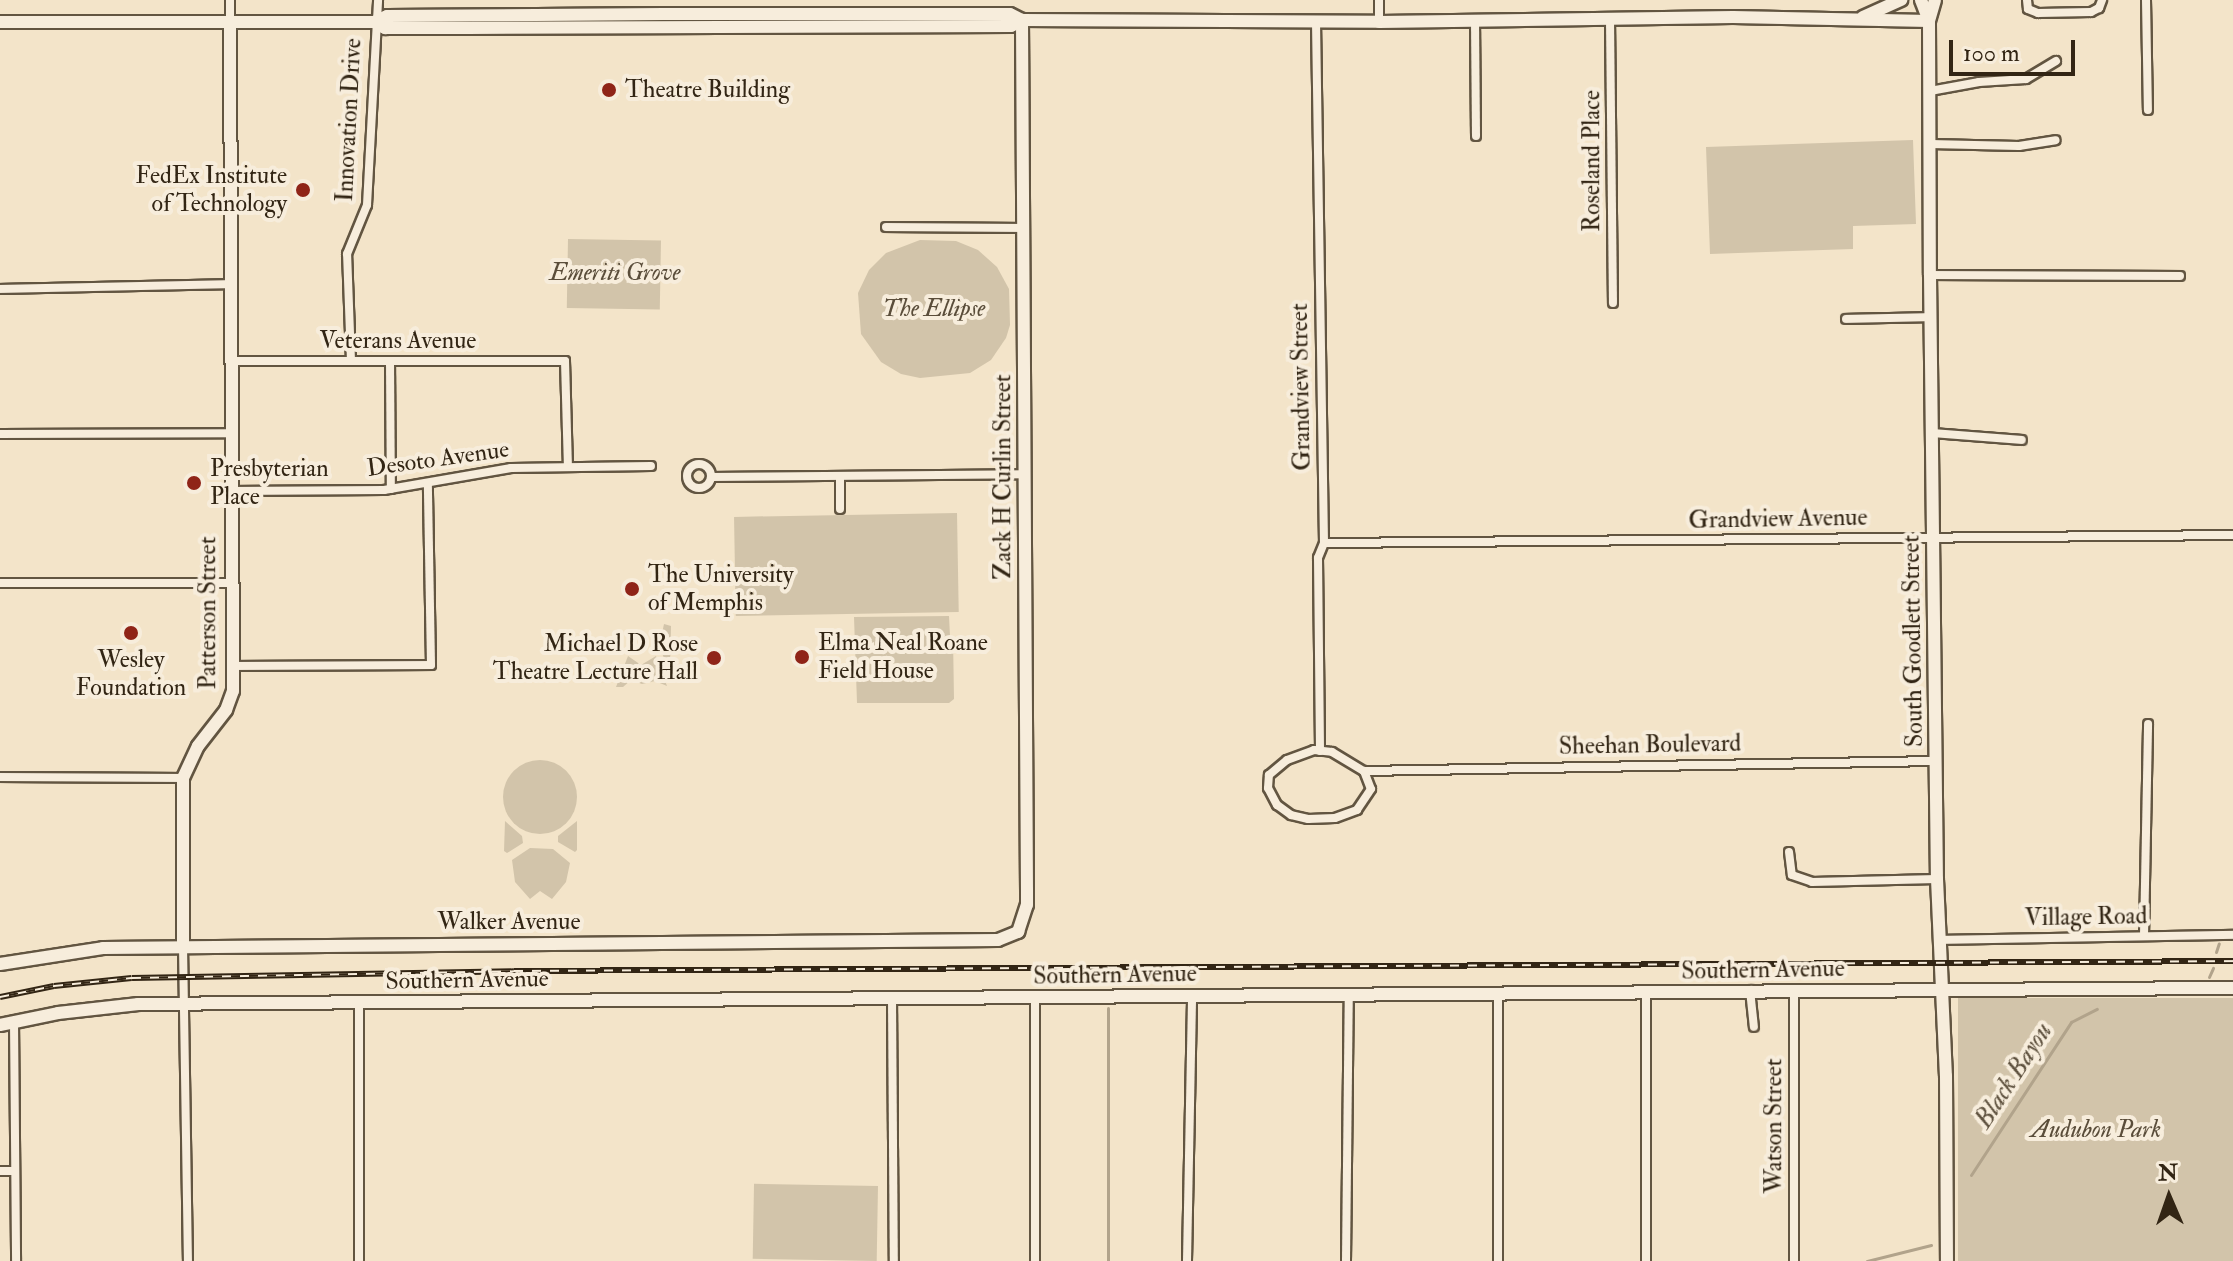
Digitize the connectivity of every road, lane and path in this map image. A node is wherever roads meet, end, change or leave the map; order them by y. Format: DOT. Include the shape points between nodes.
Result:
graph roads {
  1 [pos="230,0"];
  2 [pos="378,0"];
  3 [pos="1379,0"];
  4 [pos="1901,0"];
  5 [pos="1921,0"];
  6 [pos="1935,0"];
  7 [pos="2027,0"];
  8 [pos="2102,0"];
  9 [pos="2146,0"];
  10 [pos="1610,19"];
  11 [pos="1022,20"];
  12 [pos="230,21"];
  13 [pos="1475,21"];
  14 [pos="1844,21"];
  15 [pos="1929,21"];
  16 [pos="0,22"];
  17 [pos="374,22"];
  18 [pos="1316,22"];
  19 [pos="1379,22"];
  20 [pos="2056,61"];
  21 [pos="1930,91"];
  22 [pos="2148,110"];
  23 [pos="1476,136"];
  24 [pos="2056,140"];
  25 [pos="1930,144"];
  26 [pos="886,227"];
  27 [pos="1023,228"];
  28 [pos="1930,275"];
  29 [pos="2180,276"];
  30 [pos="232,284"];
  31 [pos="0,289"];
  32 [pos="1613,303"];
  33 [pos="1932,317"];
  34 [pos="1846,319"];
  35 [pos="231,361"];
  36 [pos="351,361"];
  37 [pos="390,361"];
  38 [pos="230,433"];
  39 [pos="1933,433"];
  40 [pos="0,434"];
  41 [pos="2022,440"];
  42 [pos="651,466"];
  43 [pos="568,467"];
  44 [pos="1025,474"];
  45 [pos="840,476"];
  46 [pos="711,477"];
  47 [pos="428,485"];
  48 [pos="391,489"];
  49 [pos="230,491"];
  50 [pos="840,509"];
  51 [pos="2233,535"];
  52 [pos="1933,537"];
  53 [pos="1324,543"];
  54 [pos="0,583"];
  55 [pos="231,583"];
  56 [pos="233,666"];
  57 [pos="2148,724"];
  58 [pos="1320,751"];
  59 [pos="1937,761"];
  60 [pos="1364,771"];
  61 [pos="0,777"];
  62 [pos="183,778"];
  63 [pos="1789,852"];
  64 [pos="1937,879"];
  65 [pos="1018,932"];
  66 [pos="2233,935"];
  67 [pos="2144,936"];
  68 [pos="1939,940"];
  69 [pos="183,946"];
  70 [pos="0,964"];
  71 [pos="2233,988"];
  72 [pos="1750,990"];
  73 [pos="1794,990"];
  74 [pos="1939,991"];
  75 [pos="1498,994"];
  76 [pos="1646,994"];
  77 [pos="1349,995"];
  78 [pos="1192,996"];
  79 [pos="1035,999"];
  80 [pos="892,1000"];
  81 [pos="183,1003"];
  82 [pos="359,1004"];
  83 [pos="14,1022"];
  84 [pos="0,1025"];
  85 [pos="1754,1027"];
  86 [pos="0,1171"];
  87 [pos="15,1171"];
  88 [pos="16,1261"];
  89 [pos="188,1261"];
  90 [pos="359,1261"];
  91 [pos="894,1261"];
  92 [pos="1035,1261"];
  93 [pos="1187,1261"];
  94 [pos="1346,1261"];
  95 [pos="1498,1261"];
  96 [pos="1646,1261"];
  97 [pos="1794,1261"];
  98 [pos="1947,1261"];
  1 -- 12 [label="street, Patterson Street"];
  2 -- 17 [label="street, Innovation Drive"];
  3 -- 19 [label="street"];
  4 -- 14 [label="street"];
  5 -- 15 [label="street, South Goodlett Street"];
  6 -- 15 [label="street, South Goodlett Street"];
  7 -- 8 [label="street" via="2028,9 2038,13 2091,12"];
  9 -- 22 [label="street"];
  10 -- 13 [label="street"];
  10 -- 14 [label="street"];
  10 -- 32 [label="street, Roseland Place"];
  11 -- 17 [label="street" via="1011,26 468,28 385,28"];
  11 -- 18 [label="street"];
  11 -- 27 [label="street, Zack H Curlin Street"];
  12 -- 16 [label="street"];
  12 -- 17 [label="street"];
  12 -- 30 [label="street, Patterson Street"];
  13 -- 19 [label="street"];
  13 -- 23 [label="street"];
  14 -- 15 [label="street"];
  15 -- 21 [label="street, South Goodlett Street"];
  17 -- 36 [label="street, Innovation Drive" via="367,205 347,254"];
  18 -- 19 [label="street"];
  18 -- 53 [label="street, Grandview Street"];
  20 -- 21 [label="street" via="2026,79"];
  21 -- 25 [label="street, South Goodlett Street"];
  24 -- 25 [label="street" via="2019,146"];
  25 -- 28 [label="street, South Goodlett Street"];
  26 -- 27 [label="street"];
  27 -- 44 [label="street, Zack H Curlin Street"];
  28 -- 29 [label="street"];
  28 -- 33 [label="street, South Goodlett Street"];
  30 -- 31 [label="street"];
  30 -- 35 [label="street, Patterson Street"];
  33 -- 34 [label="street"];
  33 -- 39 [label="street, South Goodlett Street"];
  35 -- 36 [label="street, Veterans Avenue"];
  35 -- 38 [label="street, Patterson Street"];
  36 -- 37 [label="street, Veterans Avenue"];
  37 -- 43 [label="street, Veterans Avenue" via="565,361"];
  37 -- 48 [label="street"];
  38 -- 40 [label="street"];
  38 -- 49 [label="street, Patterson Street"];
  39 -- 41 [label="street"];
  39 -- 52 [label="street, South Goodlett Street"];
  42 -- 43 [label="street, Desoto Avenue"];
  43 -- 47 [label="street, Desoto Avenue" via="511,468"];
  44 -- 45 [label="street"];
  44 -- 65 [label="street, Zack H Curlin Street" via="1027,905"];
  45 -- 46 [label="street"];
  45 -- 50 [label="street"];
  47 -- 48 [label="street, Desoto Avenue"];
  47 -- 56 [label="street" via="431,665"];
  48 -- 49 [label="street, Desoto Avenue"];
  49 -- 55 [label="street, Patterson Street"];
  51 -- 52 [label="street, Grandview Avenue"];
  52 -- 53 [label="street, Grandview Avenue"];
  52 -- 59 [label="street, South Goodlett Street"];
  53 -- 58 [label="street, Grandview Street" via="1318,558"];
  54 -- 55 [label="street"];
  55 -- 56 [label="street, Patterson Street"];
  56 -- 62 [label="street, Patterson Street" via="226,710 198,746"];
  57 -- 67 [label="street"];
  58 -- 60 [label="street, Sheehan Boulevard" via="1332,752"];
  58 -- 60 [label="street" via="1287,760 1269,775 1272,798 1291,815 1324,819 1357,810 1371,789"];
  59 -- 60 [label="street, Sheehan Boulevard"];
  59 -- 64 [label="street, South Goodlett Street"];
  61 -- 62 [label="street"];
  62 -- 69 [label="street, Patterson Street"];
  63 -- 64 [label="street" via="1792,875 1812,882"];
  64 -- 68 [label="street, South Goodlett Street"];
  65 -- 69 [label="street, Walker Avenue" via="998,940"];
  66 -- 67 [label="street, Village Road"];
  67 -- 68 [label="street, Village Road"];
  68 -- 74 [label="street, South Goodlett Street"];
  69 -- 70 [label="street, Walker Avenue" via="103,948"];
  69 -- 81 [label="street, Patterson Street"];
  71 -- 74 [label="street, Southern Avenue"];
  72 -- 73 [label="street, Southern Avenue"];
  72 -- 76 [label="street, Southern Avenue"];
  72 -- 85 [label="street"];
  73 -- 74 [label="street, Southern Avenue"];
  73 -- 97 [label="street, Watson Street"];
  74 -- 98 [label="street, South Goodlett Street" via="1946,1076"];
  75 -- 76 [label="street, Southern Avenue"];
  75 -- 77 [label="street, Southern Avenue"];
  75 -- 95 [label="street"];
  76 -- 96 [label="street"];
  77 -- 78 [label="street, Southern Avenue"];
  77 -- 94 [label="street"];
  78 -- 79 [label="street, Southern Avenue"];
  78 -- 93 [label="street"];
  79 -- 80 [label="street, Southern Avenue"];
  79 -- 92 [label="street"];
  80 -- 82 [label="street, Southern Avenue"];
  80 -- 91 [label="street"];
  81 -- 82 [label="street, Southern Avenue"];
  81 -- 83 [label="street, Southern Avenue" via="96,1008"];
  81 -- 89 [label="street, Patterson Street"];
  82 -- 90 [label="street"];
  83 -- 84 [label="street, Southern Avenue"];
  83 -- 87 [label="street"];
  86 -- 87 [label="street"];
  87 -- 88 [label="street"];
}
